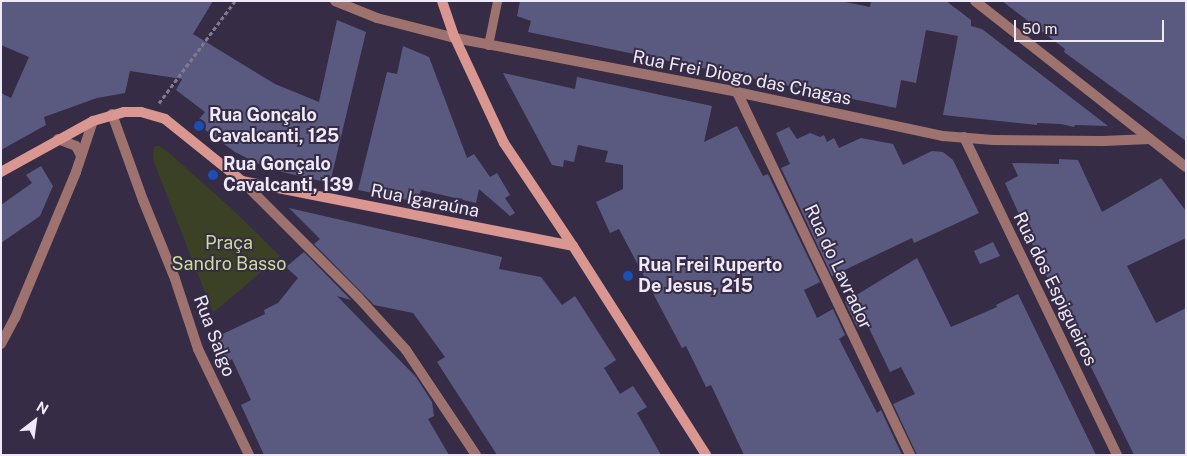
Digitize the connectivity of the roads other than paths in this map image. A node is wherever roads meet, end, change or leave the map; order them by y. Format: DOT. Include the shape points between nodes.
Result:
graph roads {
  1 [pos="335,1"];
  2 [pos="442,1"];
  3 [pos="497,1"];
  4 [pos="975,1"];
  5 [pos="455,38"];
  6 [pos="488,45"];
  7 [pos="737,92"];
  8 [pos="112,114"];
  9 [pos="93,121"];
  10 [pos="964,138"];
  11 [pos="58,139"];
  12 [pos="1150,139"];
  13 [pos="81,156"];
  14 [pos="1186,167"];
  15 [pos="1,172"];
  16 [pos="242,181"];
  17 [pos="573,246"];
  18 [pos="1,344"];
  19 [pos="249,455"];
  20 [pos="476,455"];
  21 [pos="706,455"];
  22 [pos="910,455"];
  23 [pos="1117,455"];
  1 -- 5 [label="street, Rua Frei Diogo das Chagas" via="378,18"];
  2 -- 5 [label="street"];
  3 -- 6 [label="lane"];
  4 -- 12 [label="street"];
  5 -- 6 [label="street, Rua Frei Diogo das Chagas"];
  5 -- 17 [label="street" via="504,143"];
  6 -- 7 [label="street, Rua Frei Diogo das Chagas"];
  7 -- 10 [label="street, Rua Frei Diogo das Chagas"];
  7 -- 22 [label="street, Rua do Lavrador"];
  8 -- 9 [label="street"];
  8 -- 16 [label="street" via="151,114 165,119"];
  8 -- 19 [label="street, Rua Salgo" via="176,279 198,349"];
  9 -- 11 [label="street"];
  9 -- 13 [label="street"];
  10 -- 12 [label="street, Rua Frei Diogo das Chagas"];
  10 -- 23 [label="street, Rua dos Espigueiros"];
  11 -- 13 [label="street" via="76,146"];
  11 -- 15 [label="street"];
  12 -- 14 [label="street"];
  13 -- 18 [label="street" via="15,318"];
  16 -- 17 [label="street, Rua Igaraúna"];
  16 -- 20 [label="street" via="406,350"];
  17 -- 21 [label="street"];
}
